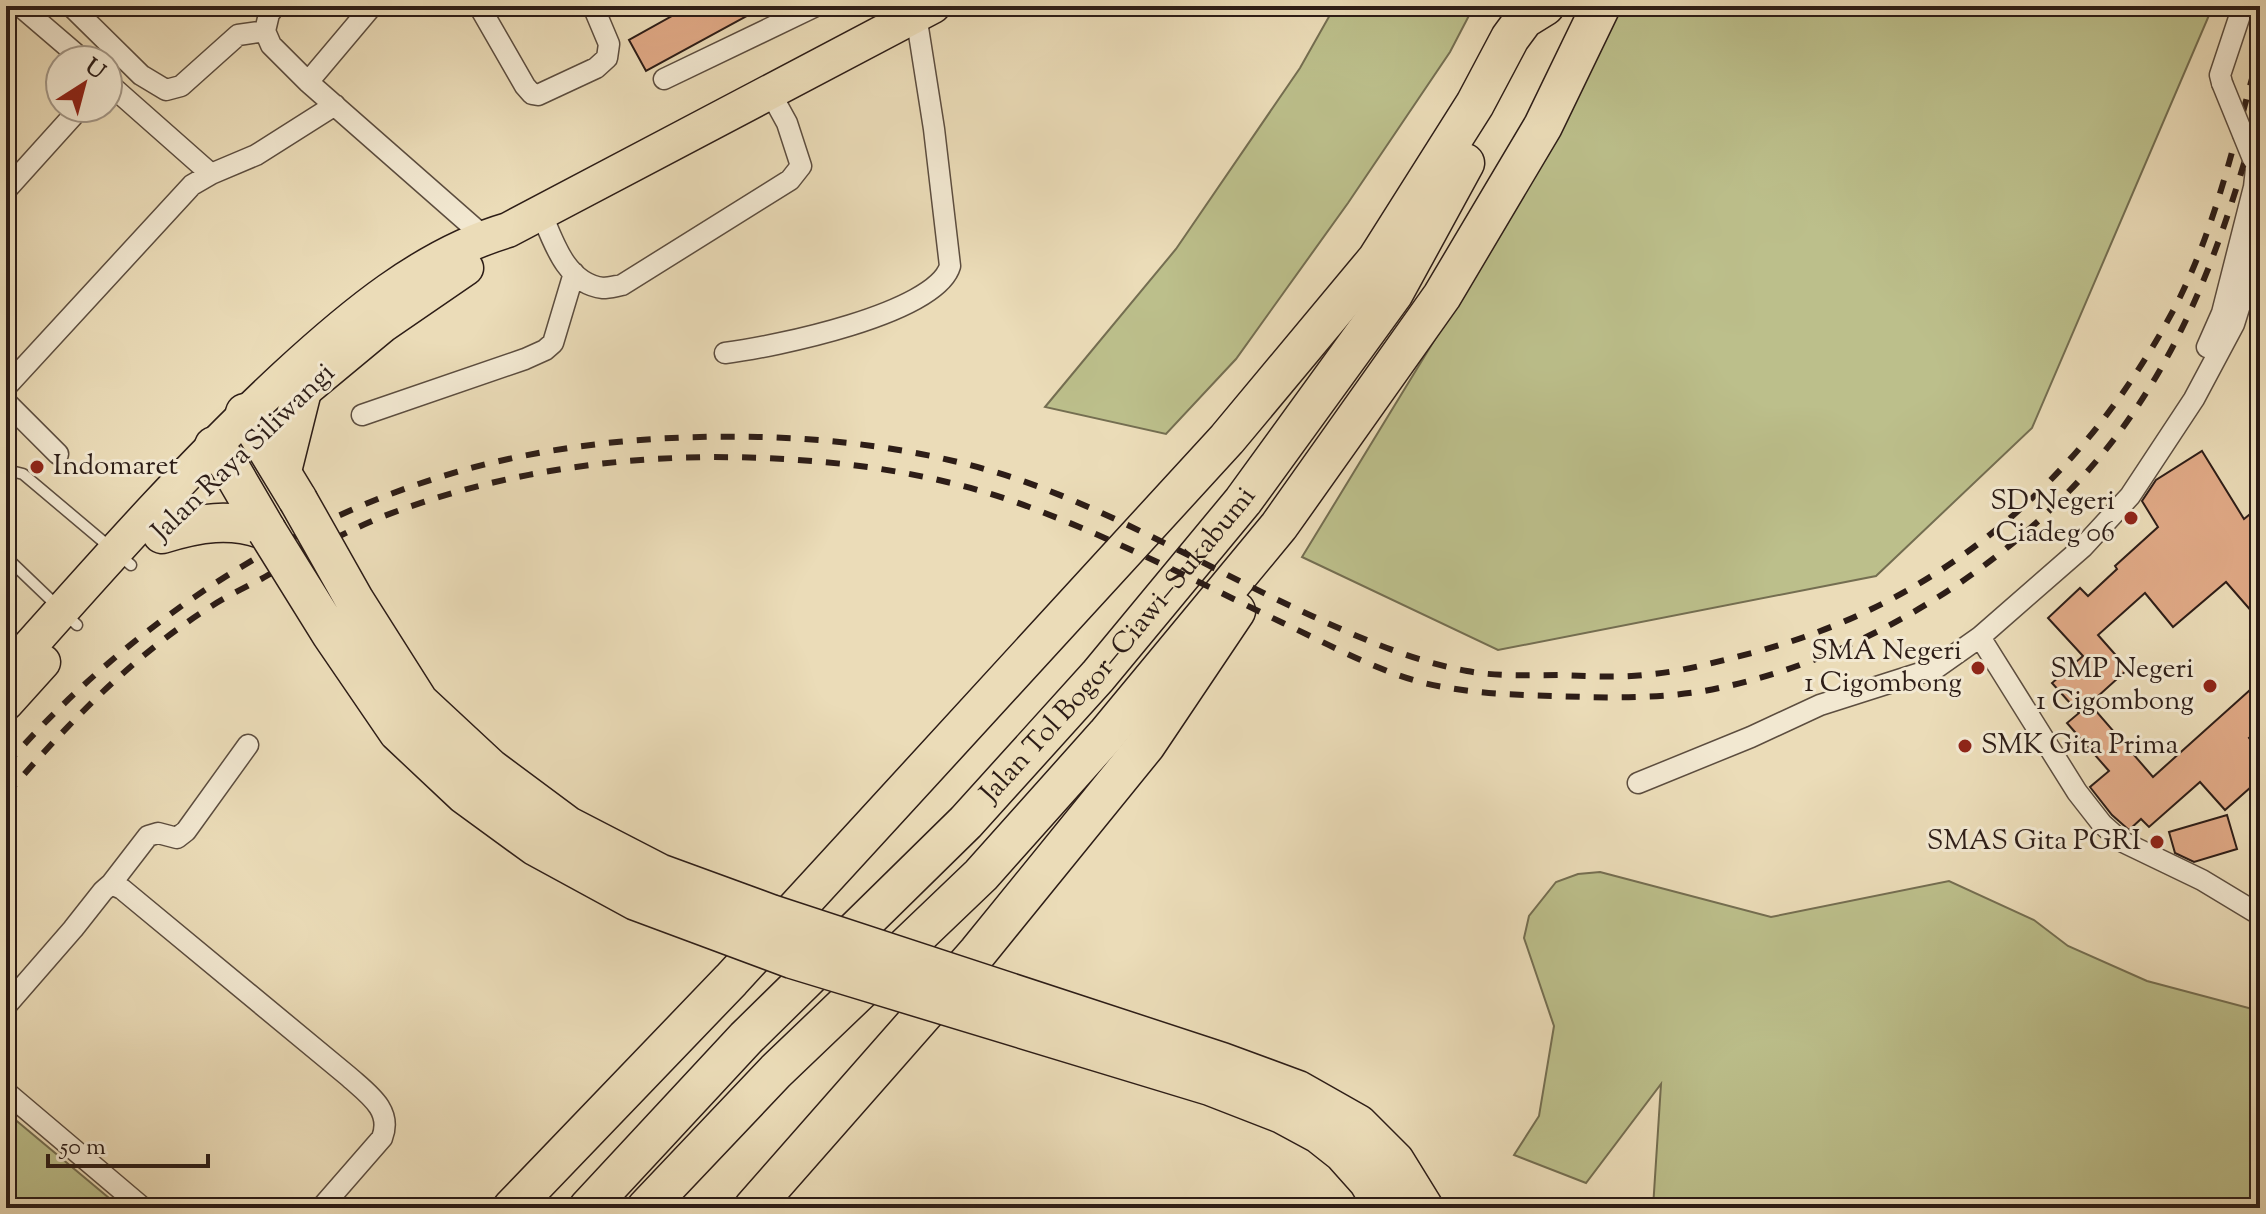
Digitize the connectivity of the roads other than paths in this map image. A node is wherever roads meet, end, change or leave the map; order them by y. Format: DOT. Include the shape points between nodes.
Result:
graph roads {
  1 [pos="20,6"];
  2 [pos="71,6"];
  3 [pos="275,6"];
  4 [pos="372,6"];
  5 [pos="479,6"];
  6 [pos="593,6"];
  7 [pos="816,6"];
  8 [pos="1545,6"];
  9 [pos="1552,6"];
  10 [pos="1601,6"];
  11 [pos="2243,6"];
  12 [pos="924,10"];
  13 [pos="265,31"];
  14 [pos="64,44"];
  15 [pos="664,79"];
  16 [pos="308,82"];
  17 [pos="770,92"];
  18 [pos="124,97"];
  19 [pos="335,105"];
  20 [pos="66,124"];
  21 [pos="211,174"];
  22 [pos="6,190"];
  23 [pos="541,212"];
  24 [pos="495,237"];
  25 [pos="2260,241"];
  26 [pos="574,273"];
  27 [pos="725,353"];
  28 [pos="6,387"];
  29 [pos="302,391"];
  30 [pos="6,402"];
  31 [pos="362,415"];
  32 [pos="252,423"];
  33 [pos="2170,435"];
  34 [pos="58,454"];
  35 [pos="221,455"];
  36 [pos="6,476"];
  37 [pos="290,485"];
  38 [pos="1279,526"];
  39 [pos="267,531"];
  40 [pos="162,534"];
  41 [pos="6,557"];
  42 [pos="123,558"];
  43 [pos="70,617"];
  44 [pos="1980,637"];
  45 [pos="6,673"];
  46 [pos="6,703"];
  47 [pos="248,745"];
  48 [pos="1638,783"];
  49 [pos="111,884"];
  50 [pos="2260,915"];
  51 [pos="6,1006"];
  52 [pos="6,1092"];
  53 [pos="143,1208"];
  54 [pos="321,1208"];
  55 [pos="512,1208"];
  56 [pos="588,1208"];
  57 [pos="646,1208"];
  58 [pos="753,1208"];
  59 [pos="1384,1208"];
  60 [pos="1424,1208"];
  1 -- 14 [label="street"];
  2 -- 13 [label="street" via="141,75 166,90 181,86 238,35"];
  3 -- 13 [label="street"];
  4 -- 16 [label="street"];
  5 -- 6 [label="street" via="525,86 538,95 607,58 609,44"];
  7 -- 15 [label="street"];
  8 -- 55 [label="highway" via="1524,19 1510,38 1475,104 1377,259 1227,439 731,980"];
  9 -- 56 [label="highway, Jalan Tol Bogor–Ciawi–Sukabumi" via="1394,293 1243,501 1098,676 966,822 746,1038"];
  10 -- 38 [label="highway, Jalan Tol Bogor–Ciawi–Sukabumi" via="1543,126 1442,296"];
  11 -- 33 [label="street, bridge" via="2220,75 2253,159 2254,187 2222,313"];
  12 -- 17 [label="highway, Jalan Raya Siliwangi"];
  12 -- 27 [label="street" via="948,273 927,294 897,310"];
  13 -- 16 [label="street" via="271,45"];
  16 -- 19 [label="street"];
  17 -- 23 [label="highway, Jalan Raya Siliwangi"];
  17 -- 26 [label="street" via="798,152 801,166 790,180 622,285 602,288"];
  18 -- 21 [label="street"];
  19 -- 21 [label="street" via="256,155"];
  19 -- 24 [label="street"];
  20 -- 22 [label="street"];
  21 -- 28 [label="street" via="192,185"];
  23 -- 24 [label="highway, Jalan Raya Siliwangi"];
  23 -- 26 [label="street" via="555,247"];
  24 -- 29 [label="highway, Jalan Raya Siliwangi" via="449,280"];
  24 -- 32 [label="highway, Jalan Raya Siliwangi" via="438,260 376,300 318,346"];
  25 -- 33 [label="street" via="2234,324"];
  26 -- 31 [label="street" via="553,343 545,350"];
  29 -- 32 [label="highway, Jalan Raya Siliwangi"];
  29 -- 37 [label="highway"];
  30 -- 34 [label="street"];
  32 -- 35 [label="highway, Jalan Raya Siliwangi"];
  32 -- 37 [label="highway"];
  33 -- 44 [label="street" via="2104,526"];
  35 -- 39 [label="highway"];
  35 -- 40 [label="highway, Jalan Raya Siliwangi"];
  35 -- 42 [label="highway, Jalan Raya Siliwangi"];
  36 -- 42 [label="lane" via="23,474"];
  37 -- 60 [label="highway, bridge" via="419,702 490,768 568,826 673,879 1298,1090 1358,1124 1395,1161"];
  38 -- 57 [label="highway, Jalan Tol Bogor–Ciawi–Sukabumi" via="1106,735 981,875 776,1071"];
  38 -- 58 [label="highway" via="1252,586 1146,745 978,952"];
  39 -- 40 [label="highway" via="218,521"];
  39 -- 59 [label="highway, bridge" via="398,732 465,795 535,846 636,901 792,959 1210,1086 1282,1114 1343,1153"];
  40 -- 42 [label="highway, Jalan Raya Siliwangi"];
  41 -- 43 [label="lane"];
  42 -- 43 [label="highway, Jalan Raya Siliwangi"];
  43 -- 45 [label="highway, Jalan Raya Siliwangi"];
  43 -- 46 [label="highway, Jalan Raya Siliwangi"];
  44 -- 48 [label="street" via="1936,668 1820,705"];
  44 -- 50 [label="street" via="2102,824 2121,841"];
  47 -- 49 [label="street" via="186,831 177,838 148,836"];
  49 -- 51 [label="street"];
  49 -- 54 [label="street" via="348,1076 381,1110 387,1124 382,1138"];
  52 -- 53 [label="street"];
}
